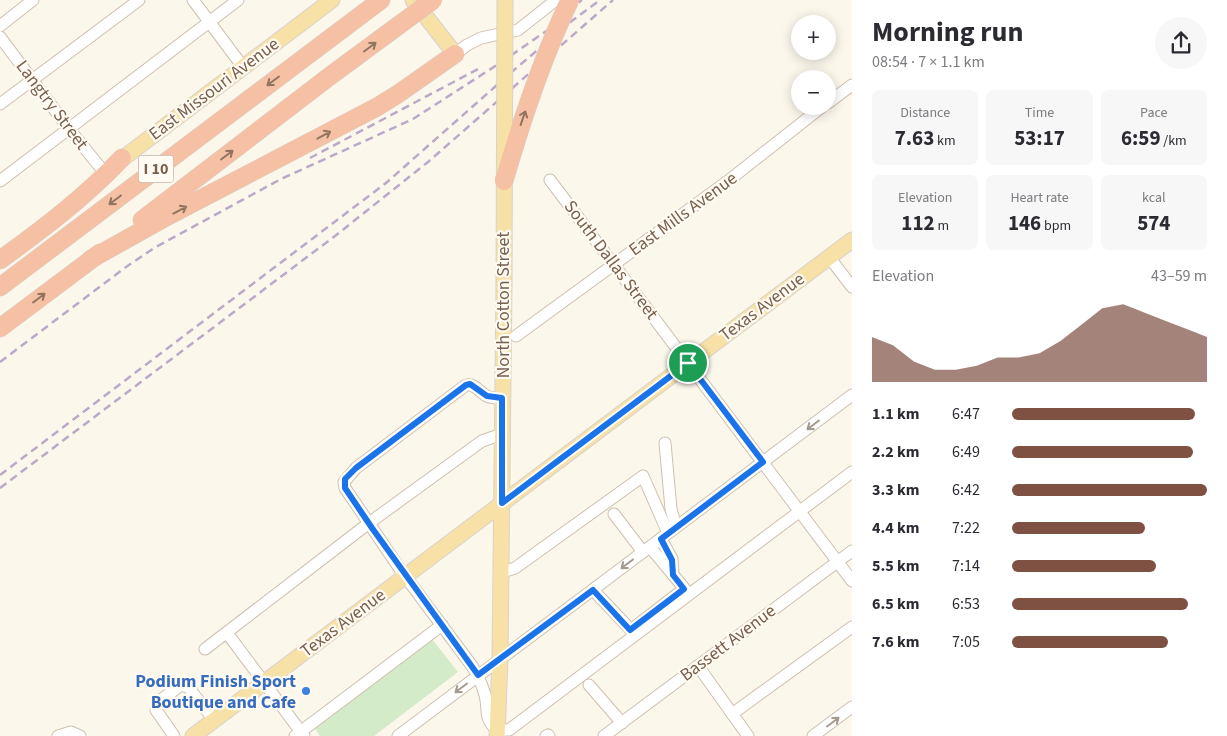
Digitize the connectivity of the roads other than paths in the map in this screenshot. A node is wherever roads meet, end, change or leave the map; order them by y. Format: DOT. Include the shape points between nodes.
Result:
graph roads {
  1 [pos="33,0"];
  2 [pos="139,0"];
  3 [pos="193,0"];
  4 [pos="238,0"];
  5 [pos="332,0"];
  6 [pos="380,0"];
  7 [pos="413,0"];
  8 [pos="433,0"];
  9 [pos="505,0"];
  10 [pos="556,0"];
  11 [pos="570,0"];
  12 [pos="210,22"];
  13 [pos="0,26"];
  14 [pos="0,37"];
  15 [pos="455,54"];
  16 [pos="242,67"];
  17 [pos="33,80"];
  18 [pos="852,85"];
  19 [pos="836,97"];
  20 [pos="0,104"];
  21 [pos="812,115"];
  22 [pos="68,128"];
  23 [pos="122,158"];
  24 [pos="104,172"];
  25 [pos="0,180"];
  26 [pos="550,180"];
  27 [pos="504,181"];
  28 [pos="852,240"];
  29 [pos="0,251"];
  30 [pos="829,257"];
  31 [pos="91,259"];
  32 [pos="0,260"];
  33 [pos="614,265"];
  34 [pos="0,287"];
  35 [pos="852,287"];
  36 [pos="0,328"];
  37 [pos="516,336"];
  38 [pos="688,363"];
  39 [pos="852,395"];
  40 [pos="502,398"];
  41 [pos="502,434"];
  42 [pos="665,443"];
  43 [pos="763,462"];
  44 [pos="852,472"];
  45 [pos="502,503"];
  46 [pos="800,512"];
  47 [pos="614,514"];
  48 [pos="369,523"];
  49 [pos="668,533"];
  50 [pos="646,549"];
  51 [pos="852,551"];
  52 [pos="838,562"];
  53 [pos="502,572"];
  54 [pos="673,575"];
  55 [pos="406,576"];
  56 [pos="852,581"];
  57 [pos="593,590"];
  58 [pos="687,592"];
  59 [pos="442,625"];
  60 [pos="852,627"];
  61 [pos="227,633"];
  62 [pos="205,649"];
  63 [pos="500,659"];
  64 [pos="698,666"];
  65 [pos="478,675"];
  66 [pos="263,683"];
  67 [pos="589,685"];
  68 [pos="852,707"];
  69 [pos="732,714"];
  70 [pos="214,720"];
  71 [pos="622,723"];
  72 [pos="497,733"];
  73 [pos="300,734"];
  74 [pos="58,736"];
  75 [pos="80,736"];
  76 [pos="174,736"];
  77 [pos="193,736"];
  78 [pos="398,736"];
  79 [pos="604,736"];
  80 [pos="748,736"];
  81 [pos="813,736"];
  1 -- 13 [label="street"];
  2 -- 17 [label="street"];
  3 -- 12 [label="street"];
  4 -- 12 [label="street"];
  5 -- 16 [label="main road, East Missouri Avenue"];
  6 -- 34 [label="highway, I 10, one-way"];
  7 -- 15 [label="main road"];
  31 -- 8 [label="highway, I 10, one-way, bridge"];
  9 -- 27 [label="main road, North Cotton Street, bridge"];
  10 -- 15 [label="street" via="518,30 481,38"];
  27 -- 11 [label="highway, one-way, bridge" via="549,46"];
  12 -- 16 [label="street"];
  12 -- 22 [label="street"];
  14 -- 17 [label="street, Langtry Street"];
  31 -- 15 [label="highway, one-way" via="377,107"];
  16 -- 23 [label="main road, East Missouri Avenue"];
  17 -- 20 [label="street"];
  17 -- 22 [label="street, Langtry Street"];
  18 -- 19 [label="street"];
  21 -- 33 [label="street, East Mills Avenue"];
  22 -- 24 [label="street, Langtry Street"];
  22 -- 25 [label="street"];
  23 -- 24 [label="main road, East Missouri Avenue"];
  23 -- 32 [label="highway" via="97,184"];
  24 -- 29 [label="main road, East Missouri Avenue"];
  26 -- 33 [label="street, South Dallas Street"];
  27 -- 40 [label="main road, North Cotton Street, bridge"];
  28 -- 30 [label="main road, Texas Avenue"];
  30 -- 35 [label="street"];
  30 -- 38 [label="main road, Texas Avenue"];
  36 -- 31 [label="highway, I 10, one-way"];
  33 -- 37 [label="street, East Mills Avenue"];
  33 -- 38 [label="street, South Dallas Street"];
  38 -- 43 [label="street, South Dallas Street"];
  38 -- 45 [label="main road, Texas Avenue"];
  39 -- 43 [label="street, one-way"];
  40 -- 41 [label="main road, North Cotton Street"];
  40 -- 48 [label="street" via="487,396 470,384 466,385 356,468 344,482 345,488"];
  41 -- 45 [label="main road, North Cotton Street"];
  41 -- 48 [label="street" via="482,441"];
  42 -- 49 [label="street" via="672,509"];
  43 -- 46 [label="street, South Dallas Street"];
  43 -- 49 [label="street"];
  44 -- 46 [label="street"];
  45 -- 53 [label="main road, North Cotton Street"];
  45 -- 55 [label="main road, Texas Avenue"];
  46 -- 52 [label="street, South Dallas Street"];
  46 -- 58 [label="street"];
  47 -- 50 [label="street"];
  48 -- 55 [label="street"];
  48 -- 61 [label="street"];
  49 -- 50 [label="street"];
  49 -- 53 [label="street" via="643,476 515,568"];
  49 -- 54 [label="street"];
  50 -- 54 [label="street"];
  50 -- 57 [label="street, one-way"];
  51 -- 52 [label="street, Bassett Avenue"];
  52 -- 56 [label="street, South Dallas Street"];
  52 -- 64 [label="street, Bassett Avenue"];
  53 -- 63 [label="main road, North Cotton Street"];
  54 -- 58 [label="street"];
  55 -- 59 [label="street"];
  55 -- 66 [label="main road, Texas Avenue"];
  57 -- 58 [label="street" via="630,630"];
  57 -- 63 [label="street"];
  58 -- 72 [label="street" via="509,730"];
  59 -- 65 [label="street"];
  59 -- 73 [label="street"];
  60 -- 69 [label="street"];
  61 -- 62 [label="street"];
  61 -- 66 [label="street"];
  63 -- 65 [label="street"];
  63 -- 72 [label="main road, North Cotton Street"];
  64 -- 69 [label="street"];
  64 -- 71 [label="street, Bassett Avenue"];
  65 -- 72 [label="street" via="486,698 487,718"];
  65 -- 78 [label="street, one-way"];
  66 -- 70 [label="main road, Texas Avenue"];
  66 -- 73 [label="street"];
  67 -- 71 [label="street"];
  81 -- 68 [label="street, one-way"];
  69 -- 80 [label="street"];
  70 -- 76 [label="street" via="188,687 181,685 156,706"];
  70 -- 77 [label="main road, Texas Avenue"];
  71 -- 79 [label="street, Bassett Avenue"];
  74 -- 75 [label="street" via="70,732"];
}
